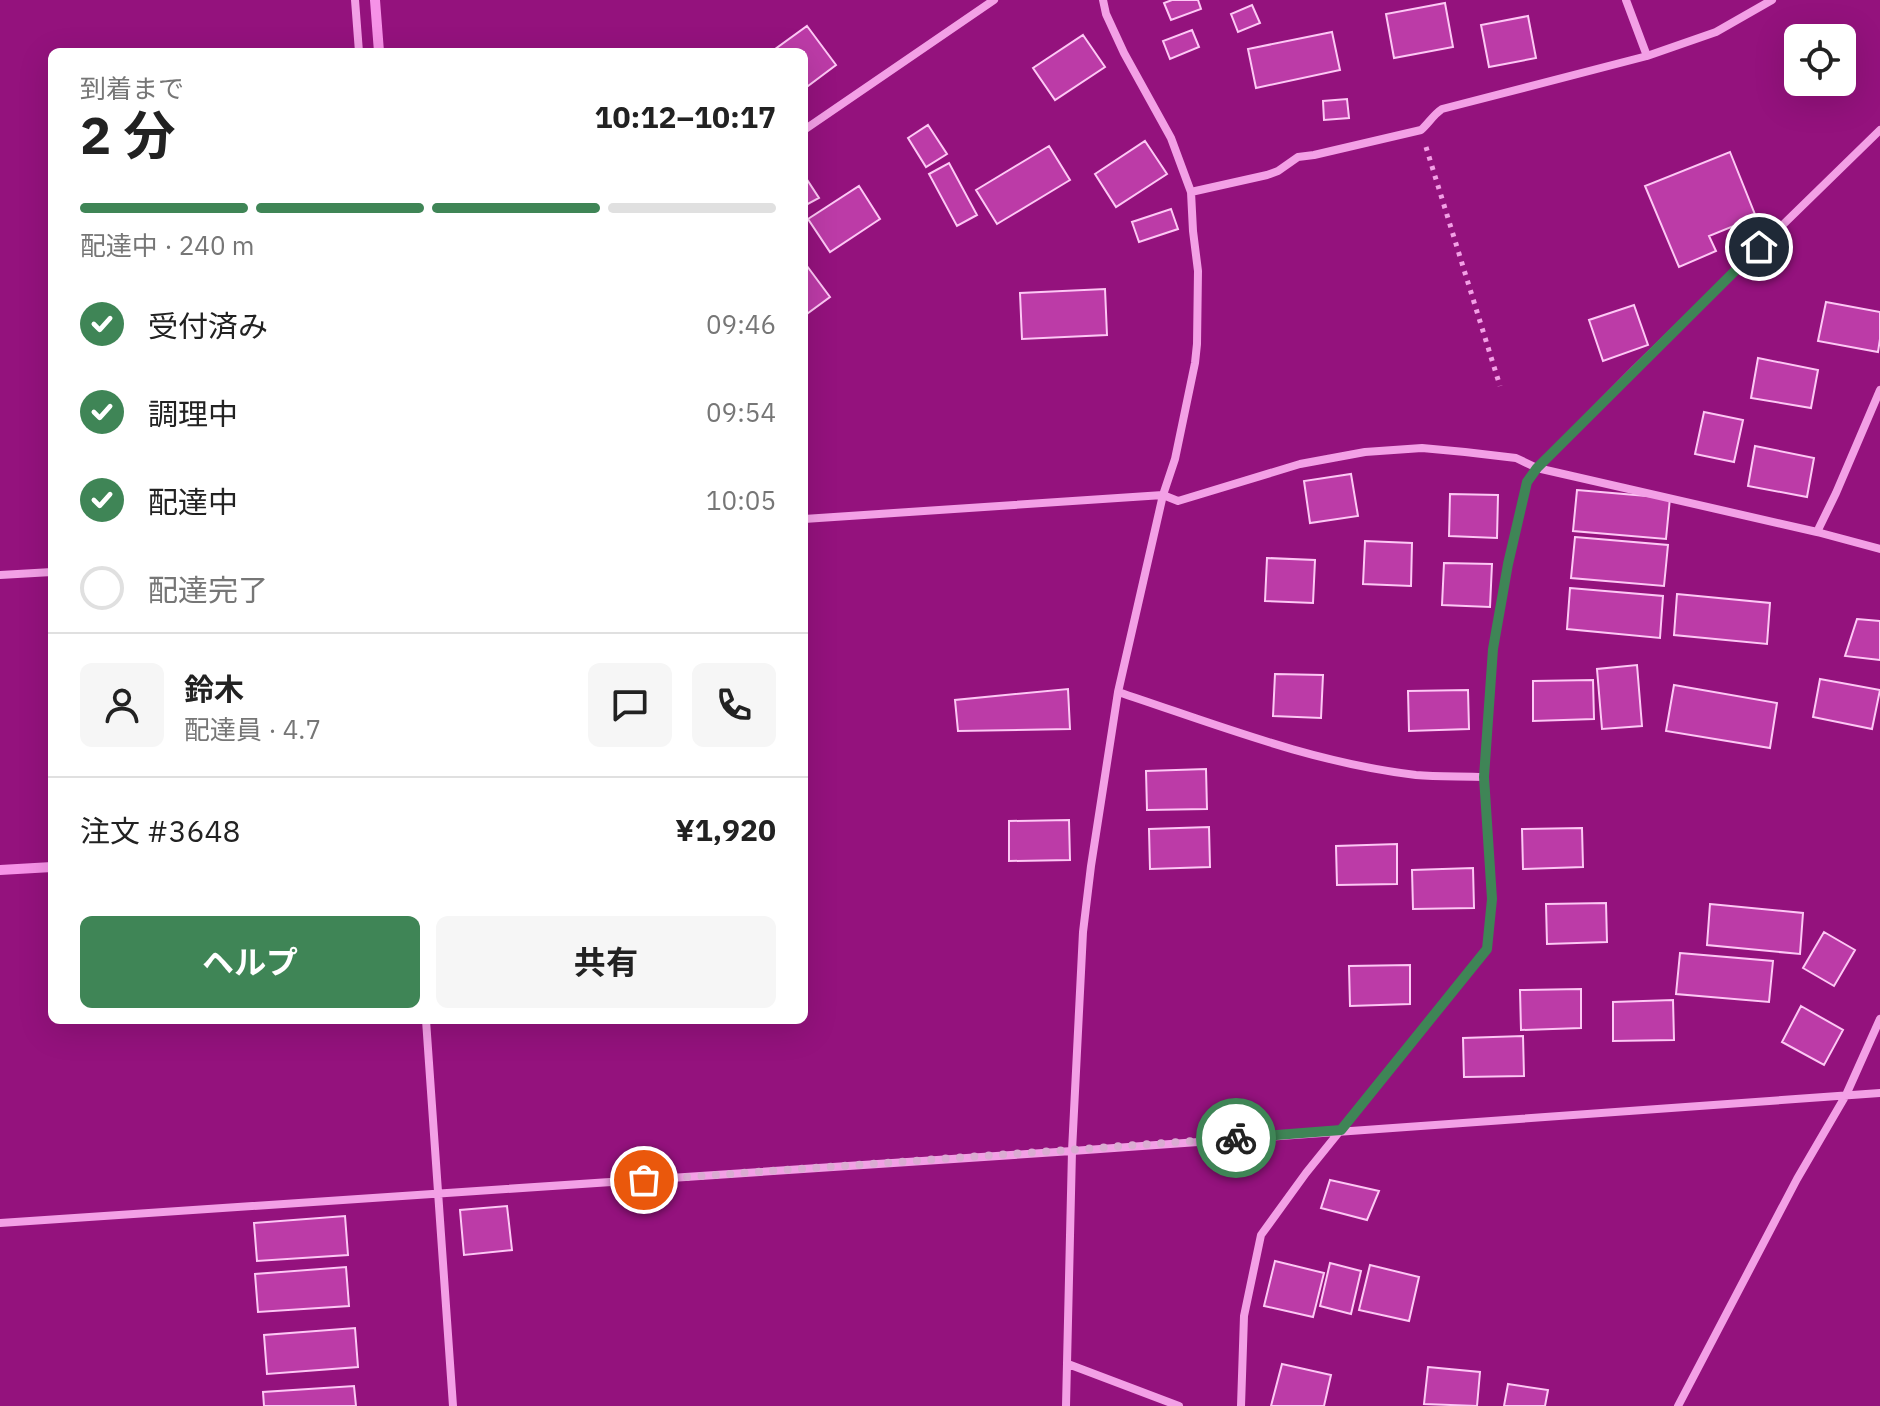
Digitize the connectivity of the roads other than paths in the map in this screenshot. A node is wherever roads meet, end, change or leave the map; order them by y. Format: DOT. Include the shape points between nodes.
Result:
graph roads {
  1 [pos="355,0"];
  2 [pos="994,0"];
  3 [pos="1103,0"];
  4 [pos="1626,0"];
  5 [pos="1772,0"];
  6 [pos="359,48"];
  7 [pos="1647,56"];
  8 [pos="808,127"];
  9 [pos="1880,130"];
  10 [pos="1191,192"];
  11 [pos="1880,390"];
  12 [pos="1537,468"];
  13 [pos="1163,495"];
  14 [pos="808,519"];
  15 [pos="1817,532"];
  16 [pos="1880,549"];
  17 [pos="48,572"];
  18 [pos="0,575"];
  19 [pos="1118,692"];
  20 [pos="1484,777"];
  21 [pos="1880,1019"];
  22 [pos="426,1024"];
  23 [pos="1880,1093"];
  24 [pos="1846,1095"];
  25 [pos="1341,1130"];
  26 [pos="1072,1151"];
  27 [pos="438,1194"];
  28 [pos="0,1223"];
  29 [pos="1068,1364"];
  30 [pos="453,1406"];
  31 [pos="1066,1406"];
  32 [pos="1179,1406"];
  33 [pos="1241,1406"];
  34 [pos="1678,1406"];
  1 -- 6 [label="street"];
  2 -- 8 [label="street"];
  3 -- 10 [label="street" via="1124,53 1171,138"];
  4 -- 7 [label="street"];
  5 -- 7 [label="street" via="1716,32"];
  7 -- 10 [label="street" via="1442,109 1421,130 1298,157 1267,175"];
  9 -- 12 [label="street"];
  10 -- 13 [label="street" via="1197,344"];
  11 -- 15 [label="street"];
  12 -- 13 [label="street" via="1516,458 1422,448 1365,452 1300,464 1178,501"];
  12 -- 15 [label="street"];
  12 -- 20 [label="street" via="1527,482 1508,564"];
  13 -- 14 [label="street"];
  13 -- 19 [label="street"];
  15 -- 16 [label="street"];
  17 -- 18 [label="street"];
  19 -- 20 [label="street" via="1339,761 1416,775"];
  19 -- 26 [label="street" via="1083,932"];
  20 -- 25 [label="street" via="1492,899 1487,949"];
  21 -- 24 [label="street"];
  22 -- 27 [label="street"];
  23 -- 24 [label="street"];
  24 -- 25 [label="street"];
  24 -- 34 [label="street"];
  25 -- 26 [label="street"];
  25 -- 33 [label="street" via="1261,1235 1244,1316"];
  26 -- 27 [label="street"];
  26 -- 29 [label="street"];
  27 -- 28 [label="street"];
  27 -- 30 [label="street"];
  29 -- 31 [label="street"];
  29 -- 32 [label="street"];
}
